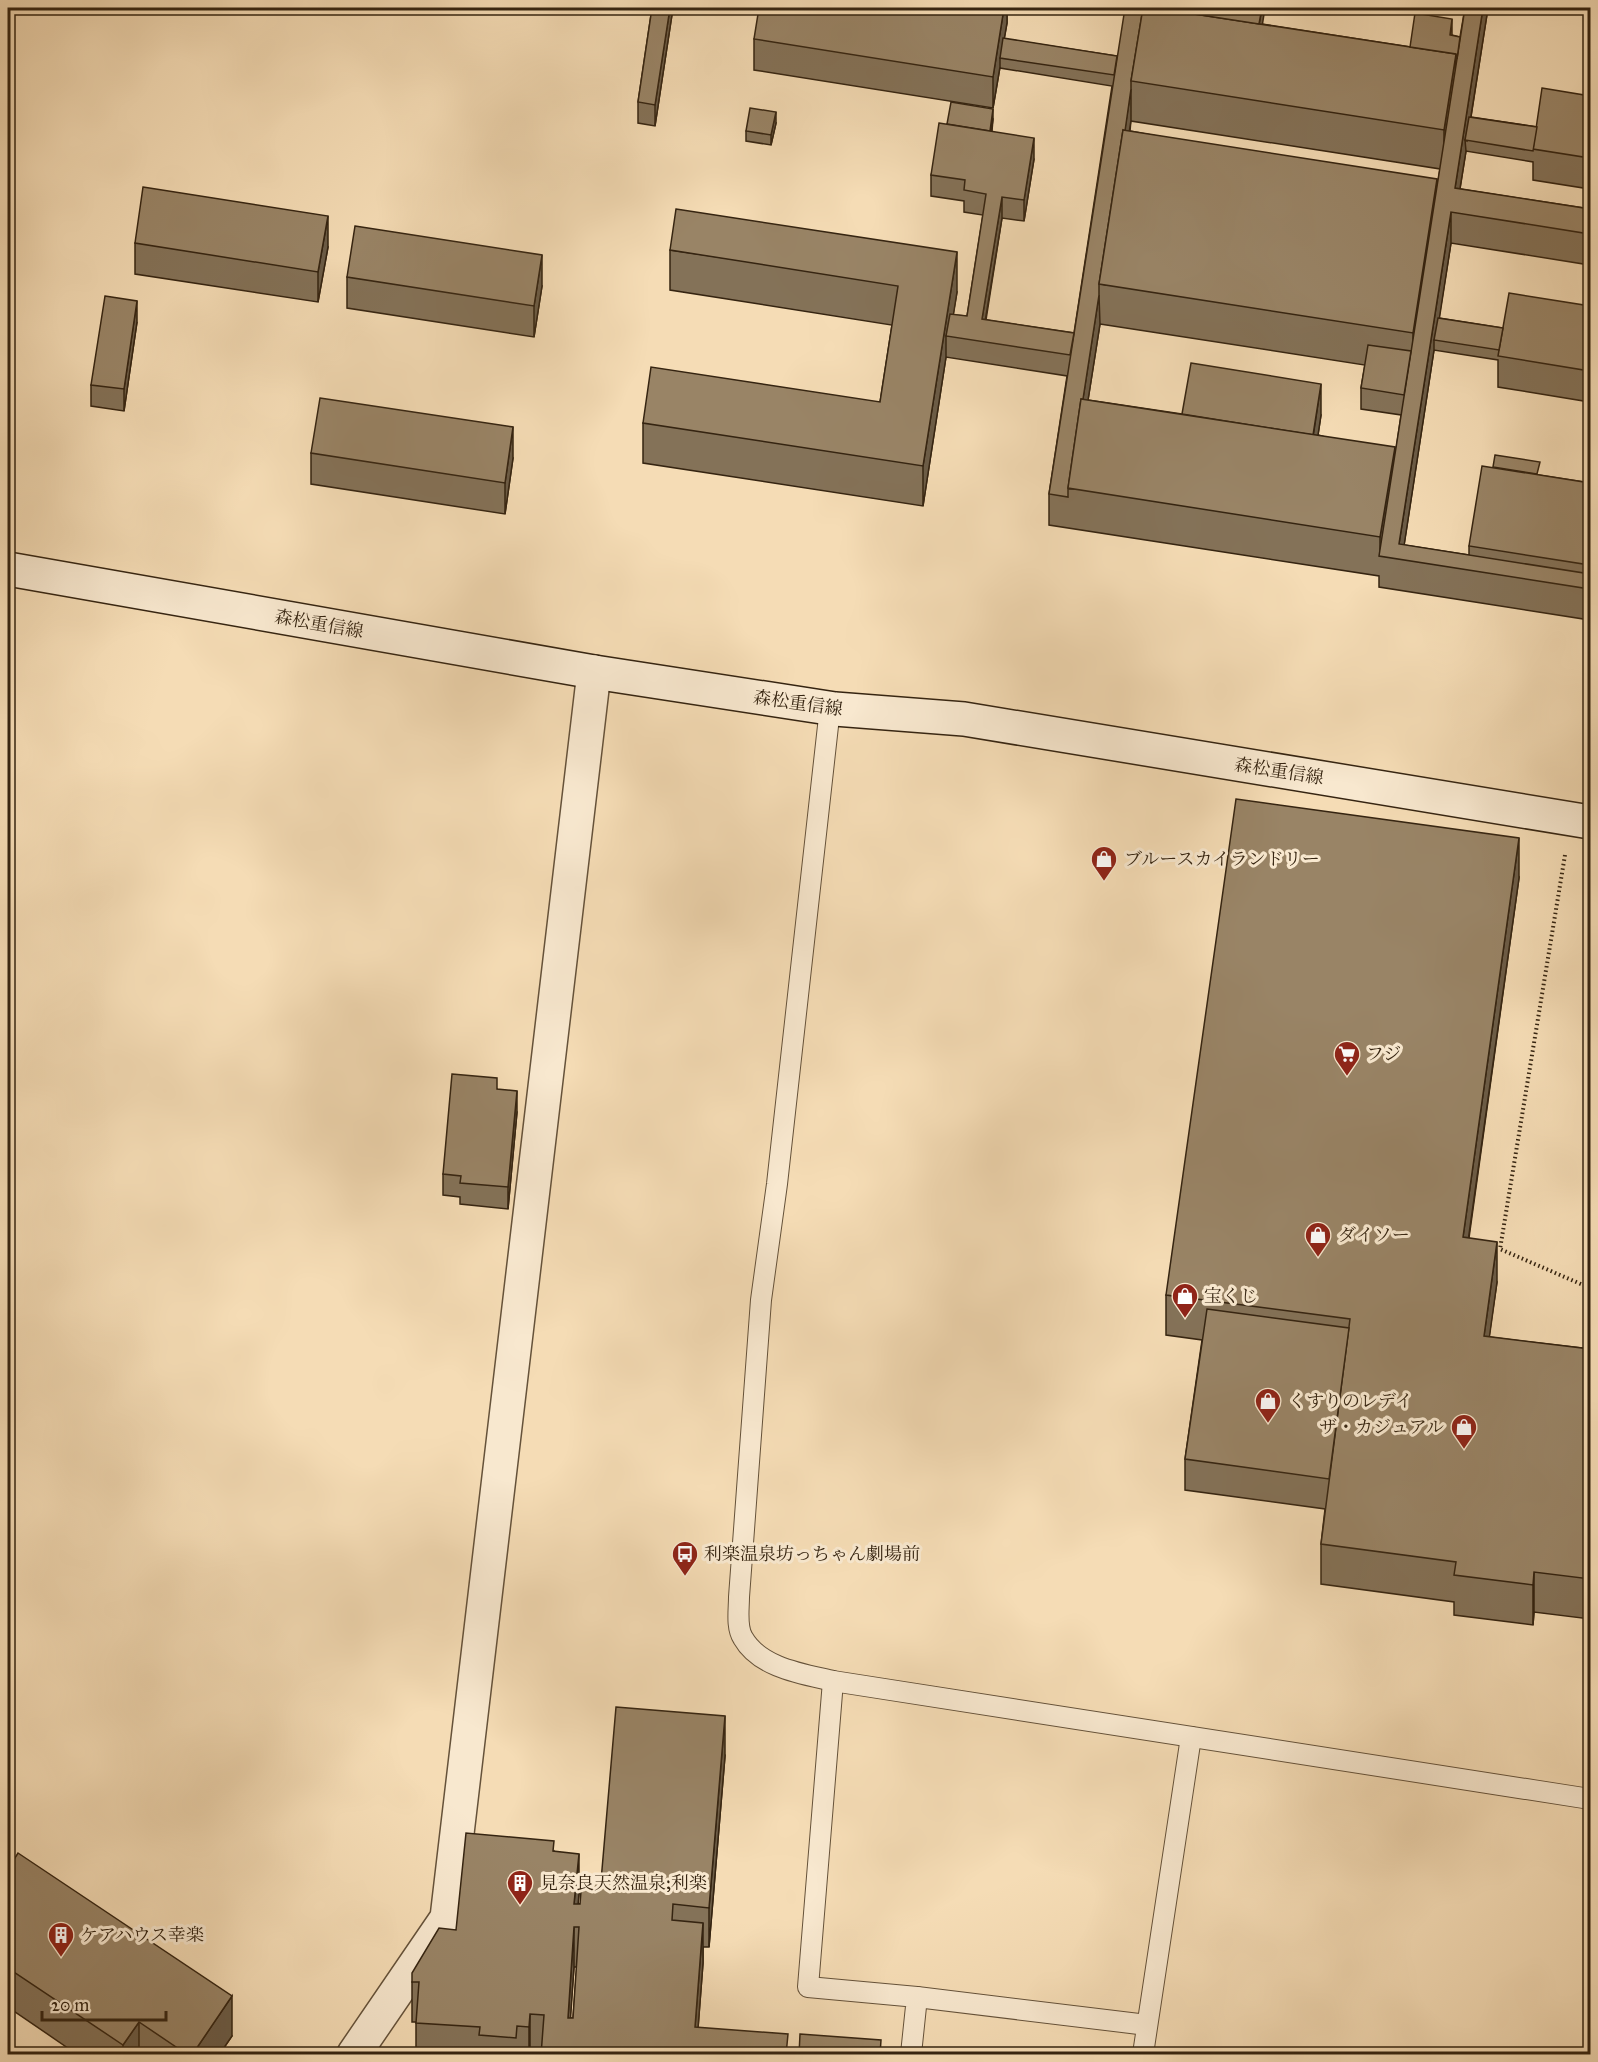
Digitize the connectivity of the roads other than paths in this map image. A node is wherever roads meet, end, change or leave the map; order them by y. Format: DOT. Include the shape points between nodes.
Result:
graph roads {
  1 [pos="8,569"];
  2 [pos="594,672"];
  3 [pos="830,708"];
  4 [pos="1581,820"];
  5 [pos="833,1681"];
  6 [pos="1191,1737"];
  7 [pos="1590,1799"];
  8 [pos="917,1997"];
  9 [pos="1148,2025"];
  10 [pos="354,2055"];
  11 [pos="911,2055"];
  12 [pos="1143,2055"];
  1 -- 2 [label="main road, 森松重信線"];
  2 -- 3 [label="main road, 森松重信線"];
  2 -- 10 [label="main road" via="447,1918"];
  3 -- 4 [label="main road, 森松重信線" via="963,719"];
  3 -- 5 [label="lane" via="761,1300 739,1627 743,1639 767,1661 796,1673"];
  5 -- 6 [label="lane"];
  5 -- 8 [label="lane" via="808,1987"];
  6 -- 7 [label="lane"];
  6 -- 9 [label="lane"];
  8 -- 9 [label="lane"];
  8 -- 11 [label="lane"];
  9 -- 12 [label="lane"];
}
